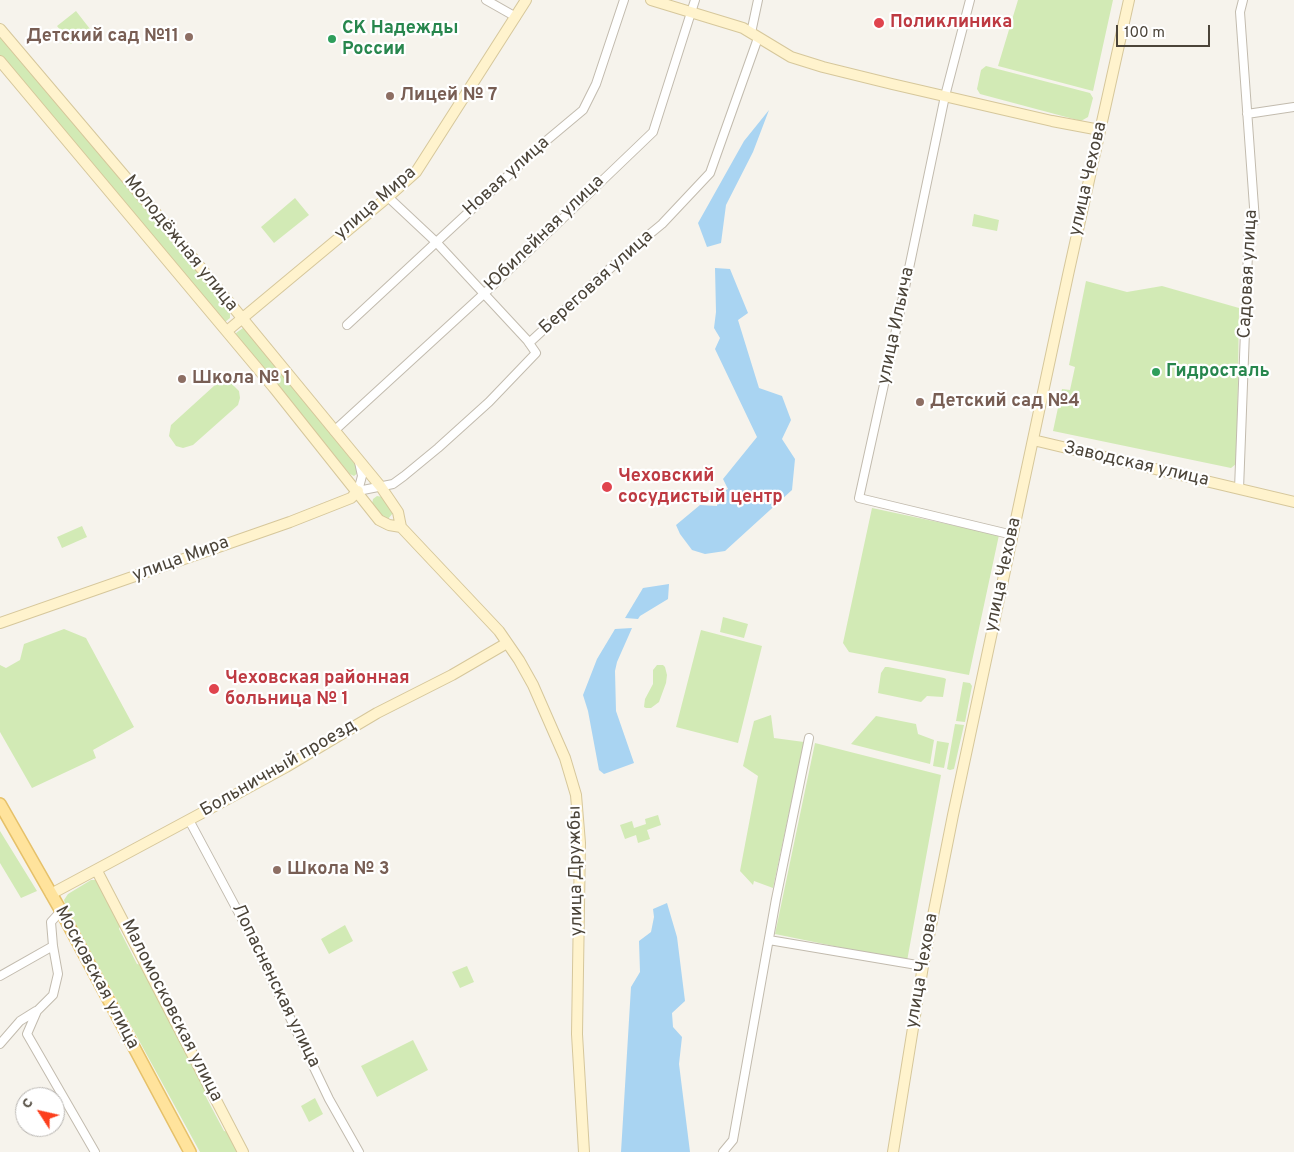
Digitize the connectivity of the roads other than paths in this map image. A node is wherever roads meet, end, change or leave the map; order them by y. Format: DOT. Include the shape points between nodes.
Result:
graph roads {
  1 [pos="486,0"];
  2 [pos="526,0"];
  3 [pos="624,0"];
  4 [pos="651,0"];
  5 [pos="695,0"];
  6 [pos="758,0"];
  7 [pos="970,0"];
  8 [pos="1129,0"];
  9 [pos="1243,0"];
  10 [pos="691,12"];
  11 [pos="516,17"];
  12 [pos="0,29"];
  13 [pos="755,35"];
  14 [pos="0,61"];
  15 [pos="945,96"];
  16 [pos="1294,107"];
  17 [pos="1246,114"];
  18 [pos="1100,130"];
  19 [pos="388,197"];
  20 [pos="436,242"];
  21 [pos="483,293"];
  22 [pos="241,319"];
  23 [pos="347,324"];
  24 [pos="227,331"];
  25 [pos="529,344"];
  26 [pos="334,430"];
  27 [pos="1033,440"];
  28 [pos="360,465"];
  29 [pos="346,477"];
  30 [pos="381,487"];
  31 [pos="1239,489"];
  32 [pos="358,491"];
  33 [pos="1294,502"];
  34 [pos="401,527"];
  35 [pos="1013,535"];
  36 [pos="1,621"];
  37 [pos="507,642"];
  38 [pos="809,738"];
  39 [pos="0,804"];
  40 [pos="189,820"];
  41 [pos="97,870"];
  42 [pos="51,894"];
  43 [pos="61,911"];
  44 [pos="769,940"];
  45 [pos="53,946"];
  46 [pos="923,966"];
  47 [pos="0,976"];
  48 [pos="37,1010"];
  49 [pos="0,1044"];
  50 [pos="94,1152"];
  51 [pos="190,1152"];
  52 [pos="243,1152"];
  53 [pos="359,1152"];
  54 [pos="584,1152"];
  55 [pos="723,1152"];
  56 [pos="893,1152"];
  1 -- 11 [label="street"];
  2 -- 11 [label="street, улица Мира"];
  3 -- 20 [label="street, Новая улица" via="596,84 583,110"];
  4 -- 10 [label="street"];
  5 -- 10 [label="street, Юбилейная улица"];
  6 -- 13 [label="street, Береговая улица"];
  7 -- 15 [label="street, улица Ильича"];
  8 -- 18 [label="street, улица Чехова"];
  9 -- 17 [label="street, Садовая улица" via="1240,12"];
  10 -- 13 [label="street" via="743,28"];
  10 -- 21 [label="street, Юбилейная улица" via="653,132"];
  11 -- 19 [label="street, улица Мира" via="416,172"];
  12 -- 22 [label="street, Молодёжная улица"];
  13 -- 15 [label="street" via="791,57"];
  13 -- 25 [label="street, Береговая улица" via="710,173 662,224"];
  14 -- 24 [label="street, Молодёжная улица"];
  15 -- 18 [label="street"];
  15 -- 35 [label="street, улица Ильича" via="858,498"];
  16 -- 17 [label="street"];
  17 -- 31 [label="street, Садовая улица" via="1255,221 1249,226"];
  18 -- 27 [label="street, улица Чехова"];
  19 -- 20 [label="street"];
  19 -- 22 [label="street, улица Мира"];
  20 -- 21 [label="street"];
  20 -- 23 [label="street, Новая улица"];
  21 -- 25 [label="street"];
  21 -- 26 [label="street, Юбилейная улица"];
  22 -- 24 [label="street, улица Мира"];
  22 -- 26 [label="street, Молодёжная улица"];
  24 -- 29 [label="street, Молодёжная улица"];
  25 -- 30 [label="street, Береговая улица" via="536,353 489,402 404,476"];
  26 -- 28 [label="street, Молодёжная улица"];
  27 -- 31 [label="street, Заводская улица"];
  27 -- 35 [label="street, улица Чехова"];
  28 -- 29 [label="street" via="359,477"];
  28 -- 30 [label="street, Молодёжная улица"];
  28 -- 32 [label="street" via="362,476"];
  29 -- 32 [label="street, Молодёжная улица"];
  30 -- 32 [label="street, Береговая улица"];
  30 -- 34 [label="street, улица Дружбы" via="398,512"];
  31 -- 33 [label="street, Заводская улица"];
  32 -- 34 [label="street, улица Дружбы" via="379,520"];
  32 -- 36 [label="street, улица Мира" via="351,498 290,522"];
  34 -- 37 [label="street, улица Дружбы"];
  35 -- 46 [label="street, улица Чехова"];
  37 -- 40 [label="street, Больничный проезд"];
  37 -- 54 [label="street, улица Дружбы" via="533,685 565,758 576,795 580,843 577,1034"];
  38 -- 44 [label="street"];
  39 -- 42 [label="main road, Московская улица"];
  40 -- 41 [label="street, Больничный проезд"];
  40 -- 53 [label="street, Лопасненская улица" via="249,932 329,1099"];
  41 -- 42 [label="street, Больничный проезд"];
  41 -- 52 [label="street, Маломосковская улица"];
  42 -- 43 [label="main road, Московская улица"];
  43 -- 45 [label="street" via="51,922"];
  43 -- 51 [label="main road, Московская улица"];
  44 -- 46 [label="street"];
  44 -- 55 [label="street" via="734,1140"];
  45 -- 47 [label="street"];
  45 -- 48 [label="street" via="58,974 53,995"];
  46 -- 56 [label="street, улица Чехова"];
  48 -- 49 [label="street" via="20,1021"];
  48 -- 50 [label="street" via="26,1034"];
}
